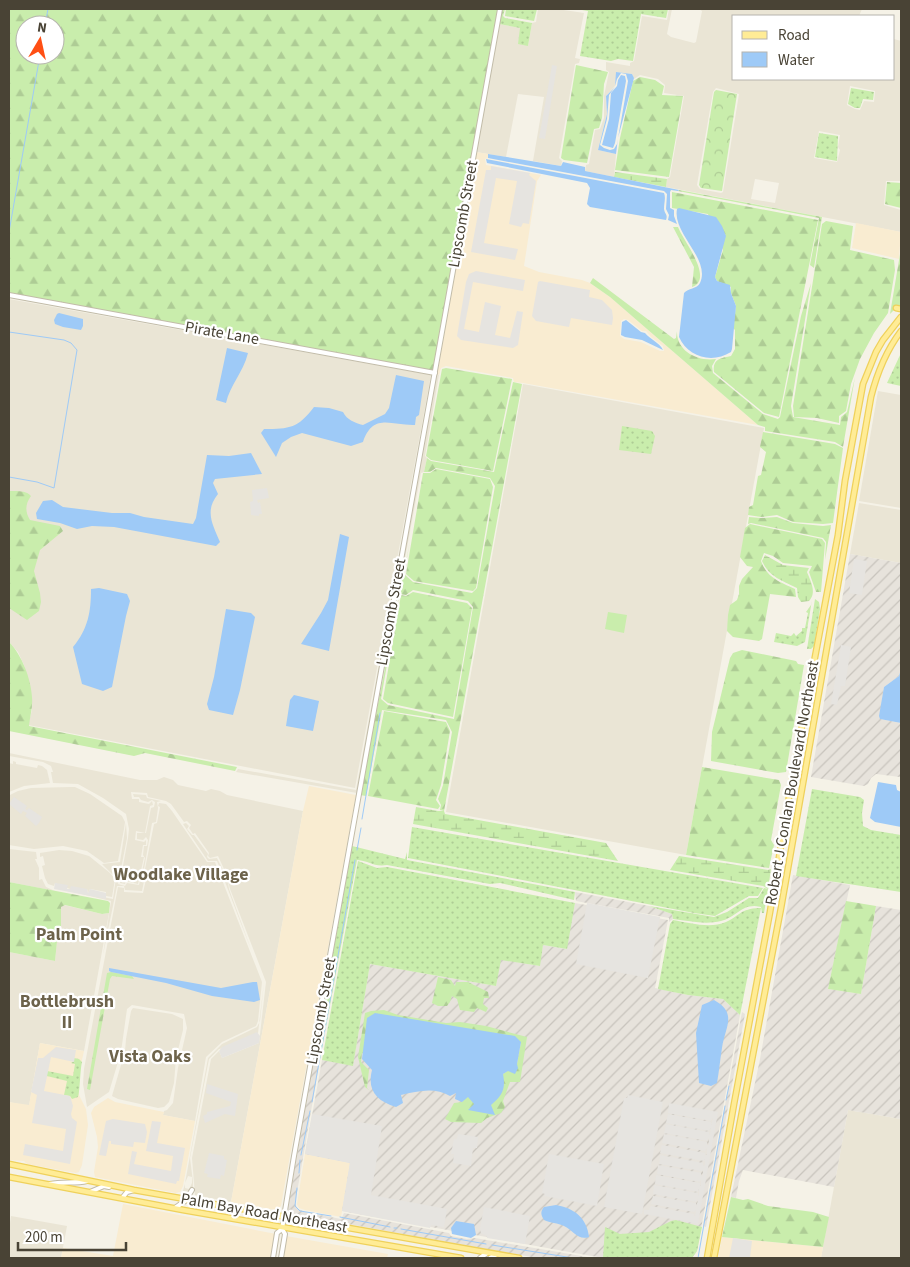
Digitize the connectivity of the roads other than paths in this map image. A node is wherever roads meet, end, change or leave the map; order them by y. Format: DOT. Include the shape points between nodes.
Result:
graph roads {
  1 [pos="500,9"];
  2 [pos="9,295"];
  3 [pos="901,317"];
  4 [pos="901,331"];
  5 [pos="435,373"];
  6 [pos="724,1163"];
  7 [pos="9,1164"];
  8 [pos="732,1164"];
  9 [pos="9,1177"];
  10 [pos="90,1180"];
  11 [pos="48,1184"];
  12 [pos="116,1186"];
  13 [pos="134,1190"];
  14 [pos="192,1190"];
  15 [pos="90,1192"];
  16 [pos="123,1197"];
  17 [pos="186,1199"];
  18 [pos="175,1208"];
  19 [pos="284,1216"];
  20 [pos="282,1228"];
  21 [pos="711,1234"];
  22 [pos="718,1240"];
  23 [pos="487,1253"];
  24 [pos="497,1254"];
  25 [pos="273,1258"];
  26 [pos="281,1258"];
  27 [pos="461,1258"];
  28 [pos="480,1258"];
  29 [pos="490,1258"];
  30 [pos="519,1258"];
  31 [pos="706,1258"];
  32 [pos="714,1258"];
  1 -- 5 [label="street, Lipscomb Street"];
  2 -- 5 [label="street, Pirate Lane"];
  3 -- 6 [label="main road, Robert J Conlan Boulevard Northeast" via="876,352 863,384"];
  4 -- 8 [label="main road, Robert J Conlan Boulevard Northeast" via="878,371 871,396 781,908"];
  5 -- 19 [label="street, Lipscomb Street"];
  6 -- 8 [label="main road"];
  6 -- 21 [label="main road, Robert J Conlan Boulevard Northeast"];
  7 -- 10 [label="main road, Palm Bay Road Northeast"];
  8 -- 22 [label="main road, Robert J Conlan Boulevard Northeast"];
  9 -- 11 [label="main road, Palm Bay Road Northeast"];
  10 -- 11 [label="street"];
  10 -- 12 [label="main road, Palm Bay Road Northeast"];
  11 -- 15 [label="main road, Palm Bay Road Northeast"];
  12 -- 13 [label="main road, Palm Bay Road Northeast"];
  12 -- 15 [label="street" via="104,1186"];
  13 -- 16 [label="street"];
  13 -- 17 [label="main road, Palm Bay Road Northeast"];
  14 -- 17 [label="street"];
  15 -- 16 [label="main road, Palm Bay Road Northeast"];
  16 -- 18 [label="main road, Palm Bay Road Northeast"];
  17 -- 18 [label="street"];
  17 -- 19 [label="main road, Palm Bay Road Northeast"];
  18 -- 20 [label="main road, Palm Bay Road Northeast"];
  19 -- 20 [label="street, Lipscomb Street"];
  19 -- 23 [label="main road, Palm Bay Road Northeast"];
  20 -- 25 [label="street" via="277,1233"];
  20 -- 26 [label="street" via="285,1234"];
  20 -- 27 [label="main road, Palm Bay Road Northeast"];
  21 -- 22 [label="main road"];
  21 -- 31 [label="main road, Robert J Conlan Boulevard Northeast"];
  22 -- 32 [label="main road, Robert J Conlan Boulevard Northeast"];
  23 -- 24 [label="main road, Palm Bay Road Northeast"];
  23 -- 28 [label="street"];
  24 -- 29 [label="street"];
  24 -- 30 [label="main road, Palm Bay Road Northeast"];
}
